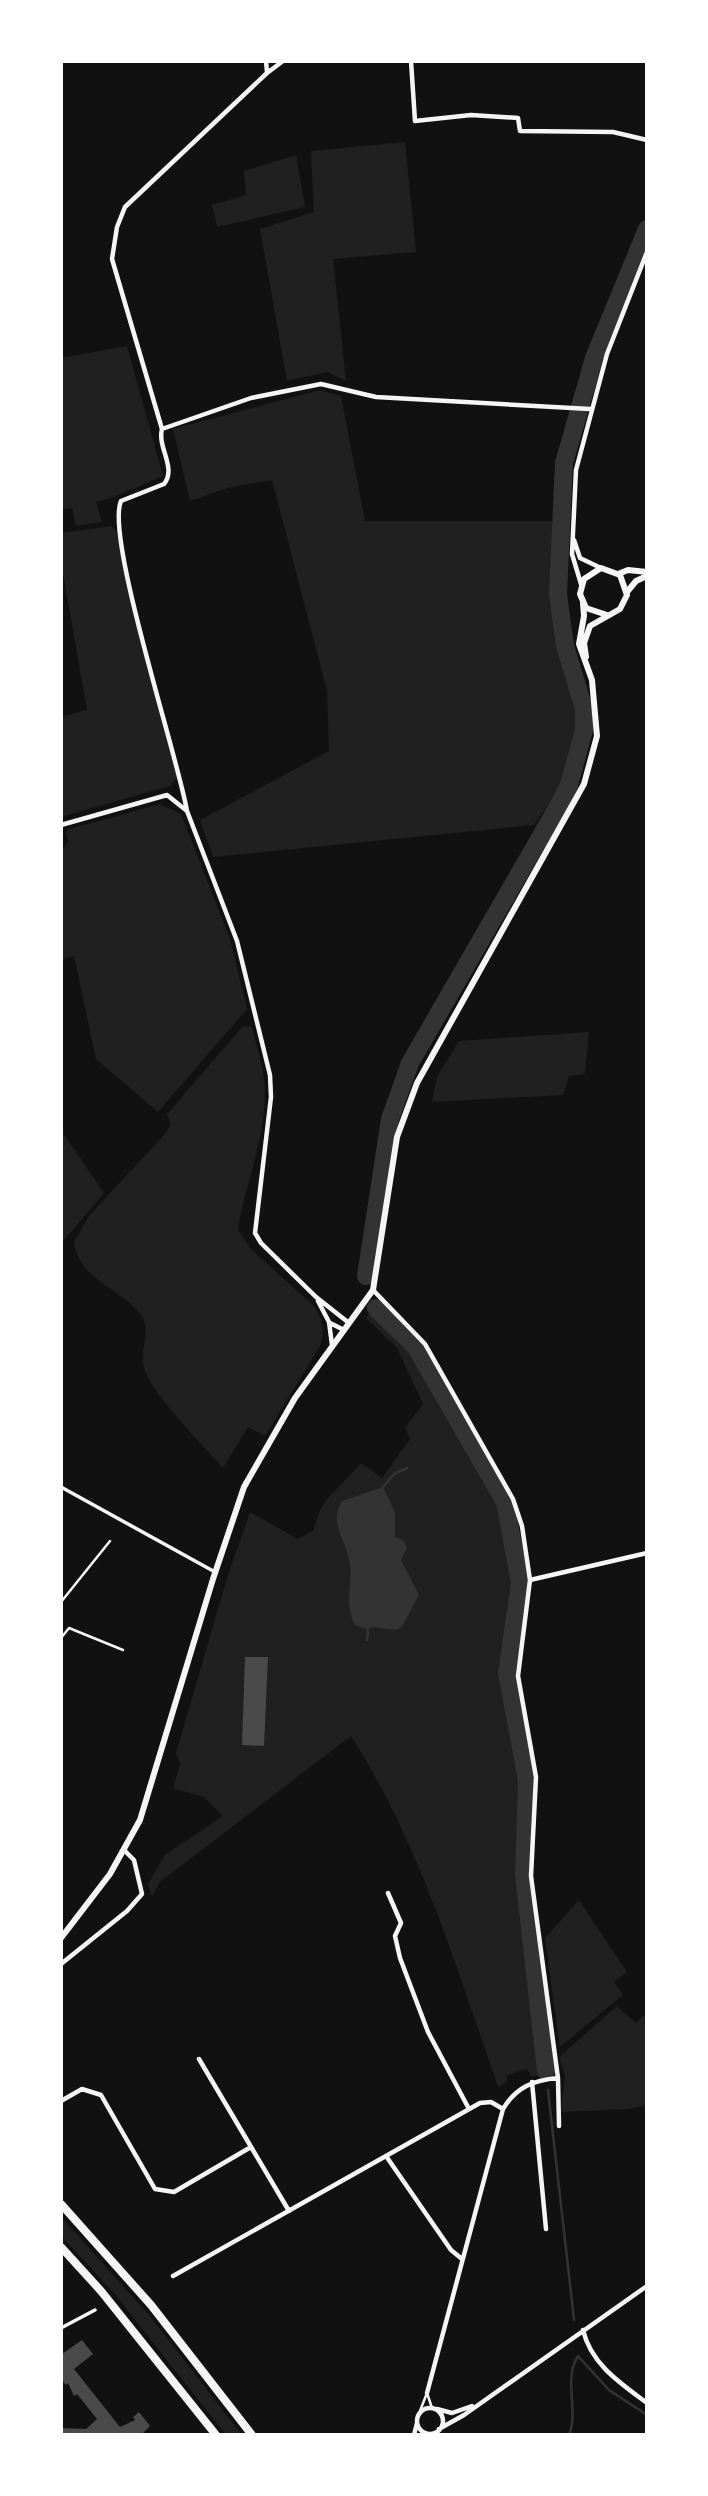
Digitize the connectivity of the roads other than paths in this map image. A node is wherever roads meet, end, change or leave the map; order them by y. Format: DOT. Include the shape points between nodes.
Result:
graph roads {
  1 [pos="266,61"];
  2 [pos="283,61"];
  3 [pos="411,61"];
  4 [pos="267,72"];
  5 [pos="645,140"];
  6 [pos="647,253"];
  7 [pos="588,409"];
  8 [pos="162,429"];
  9 [pos="573,536"];
  10 [pos="601,568"];
  11 [pos="618,573"];
  12 [pos="647,574"];
  13 [pos="582,584"];
  14 [pos="626,592"];
  15 [pos="583,603"];
  16 [pos="607,615"];
  17 [pos="586,662"];
  18 [pos="187,811"];
  19 [pos="61,825"];
  20 [pos="373,1290"];
  21 [pos="316,1297"];
  22 [pos="329,1322"];
  23 [pos="347,1326"];
  24 [pos="332,1346"];
  25 [pos="61,1487"];
  26 [pos="110,1541"];
  27 [pos="647,1553"];
  28 [pos="215,1572"];
  29 [pos="530,1580"];
  30 [pos="61,1602"];
  31 [pos="61,1638"];
  32 [pos="123,1650"];
  33 [pos="125,1851"];
  34 [pos="388,1893"];
  35 [pos="61,1938"];
  36 [pos="61,1964"];
  37 [pos="199,2059"];
  38 [pos="558,2078"];
  39 [pos="532,2082"];
  40 [pos="61,2101"];
  41 [pos="469,2109"];
  42 [pos="503,2109"];
  43 [pos="559,2126"];
  44 [pos="251,2147"];
  45 [pos="386,2155"];
  46 [pos="61,2204"];
  47 [pos="289,2211"];
  48 [pos="546,2229"];
  49 [pos="61,2247"];
  50 [pos="462,2259"];
  51 [pos="173,2276"];
  52 [pos="647,2286"];
  53 [pos="94,2310"];
  54 [pos="61,2328"];
  55 [pos="583,2330"];
  56 [pos="427,2393"];
  57 [pos="647,2403"];
  58 [pos="476,2404"];
  59 [pos="434,2409"];
  60 [pos="418,2419"];
  61 [pos="435,2432"];
  62 [pos="216,2435"];
  63 [pos="252,2435"];
  64 [pos="414,2435"];
  1 -- 4 [label="street"];
  2 -- 4 [label="street"];
  3 -- 5 [label="street" via="415,121 471,115 518,118 520,131 613,132"];
  4 -- 8 [label="street" via="125,207 117,227 114,268"];
  6 -- 7 [label="street"];
  7 -- 8 [label="street" via="376,397 321,384 251,398"];
  7 -- 9 [label="street" via="576,470"];
  8 -- 18 [label="street" via="169,478 155,489 121,501 118,517 146,653"];
  9 -- 10 [label="street" via="580,558"];
  9 -- 13 [label="street" via="572,554"];
  10 -- 11 [label="street"];
  10 -- 13 [label="street" via="588,574"];
  11 -- 12 [label="street"];
  11 -- 14 [label="street"];
  12 -- 14 [label="street"];
  13 -- 15 [label="street"];
  14 -- 16 [label="street" via="620,609"];
  15 -- 16 [label="street" via="592,612"];
  15 -- 17 [label="street" via="579,644"];
  16 -- 17 [label="street" via="593,622 585,636"];
  17 -- 20 [label="street" via="596,707 593,761 572,808 417,1083 397,1137"];
  18 -- 19 [label="street" via="167,795"];
  18 -- 21 [label="street" via="237,941 268,1065 271,1097 255,1233"];
  20 -- 23 [label="street"];
  20 -- 29 [label="street" via="425,1344 513,1499"];
  21 -- 22 [label="street"];
  21 -- 23 [label="street"];
  22 -- 23 [label="street"];
  22 -- 24 [label="street"];
  23 -- 24 [label="street"];
  24 -- 28 [label="street" via="259,1459 236,1507"];
  25 -- 28 [label="street"];
  26 -- 30 [label="lane"];
  27 -- 29 [label="street"];
  28 -- 33 [label="street" via="140,1820"];
  29 -- 38 [label="street" via="518,1676 536,1777 531,1876"];
  31 -- 32 [label="lane" via="69,1628"];
  33 -- 35 [label="street"];
  33 -- 36 [label="street" via="134,1860 142,1894"];
  34 -- 41 [label="street" via="401,1923 395,1936 400,1958 428,2032"];
  37 -- 44 [label="street"];
  38 -- 39 [label="street"];
  38 -- 43 [label="street"];
  39 -- 42 [label="street"];
  39 -- 48 [label="street"];
  40 -- 44 [label="street" via="82,2089 101,2095 155,2189 174,2192"];
  41 -- 42 [label="street" via="491,2102"];
  41 -- 45 [label="street"];
  42 -- 50 [label="street"];
  44 -- 47 [label="street"];
  45 -- 47 [label="street"];
  45 -- 50 [label="street" via="451,2250"];
  46 -- 63 [label="highway" via="151,2305"];
  47 -- 51 [label="street"];
  49 -- 62 [label="highway"];
  50 -- 56 [label="street"];
  52 -- 55 [label="street"];
  53 -- 54 [label="street"];
  55 -- 57 [label="street" via="590,2353"];
  55 -- 58 [label="street"];
  56 -- 59 [label="lane"];
  56 -- 60 [label="lane"];
  58 -- 59 [label="street" via="452,2413"];
  58 -- 61 [label="street"];
  59 -- 60 [label="street" via="425,2409"];
  59 -- 61 [label="street" via="442,2418"];
  60 -- 61 [label="street" via="424,2432"];
  60 -- 64 [label="street"];
}
